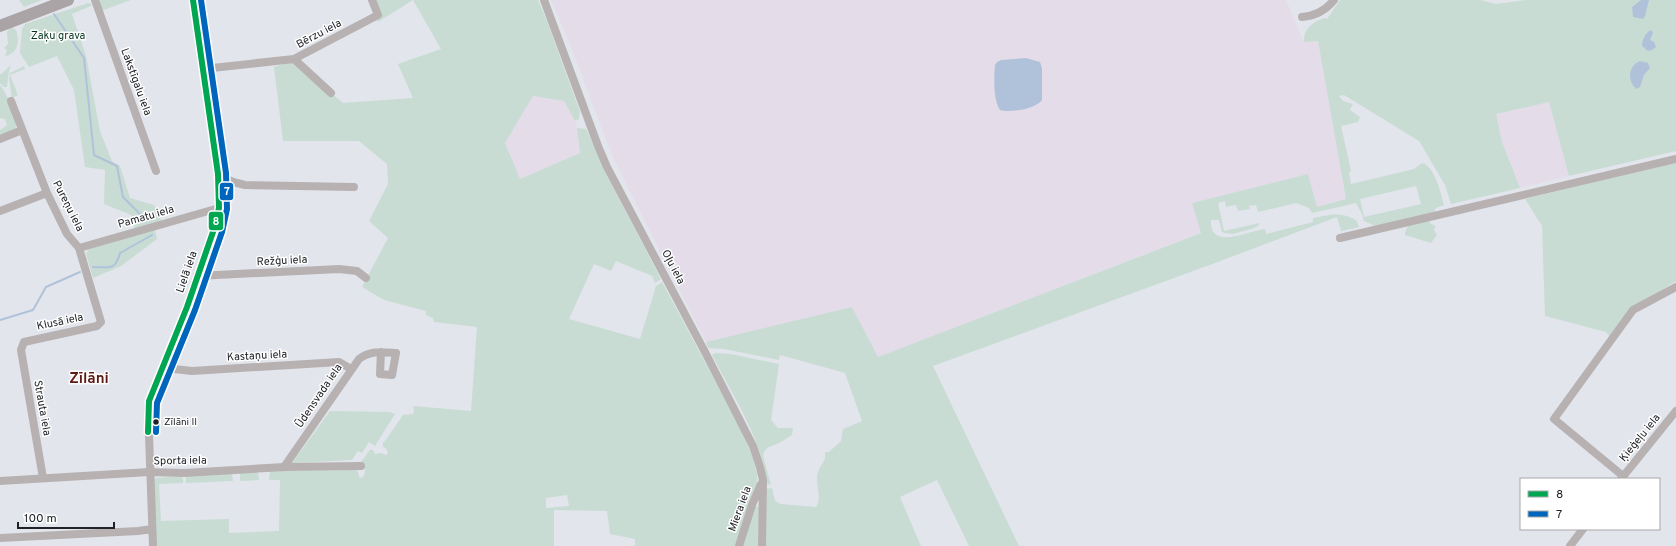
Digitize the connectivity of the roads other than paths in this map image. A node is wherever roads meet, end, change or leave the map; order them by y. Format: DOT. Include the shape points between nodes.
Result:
graph roads {
  1 [pos="68,0"];
  2 [pos="95,0"];
  3 [pos="193,0"];
  4 [pos="372,0"];
  5 [pos="544,0"];
  6 [pos="1334,0"];
  7 [pos="1302,17"];
  8 [pos="0,26"];
  9 [pos="294,59"];
  10 [pos="203,69"];
  11 [pos="331,93"];
  12 [pos="11,101"];
  13 [pos="22,130"];
  14 [pos="0,139"];
  15 [pos="1676,159"];
  16 [pos="156,171"];
  17 [pos="218,174"];
  18 [pos="354,187"];
  19 [pos="48,193"];
  20 [pos="219,208"];
  21 [pos="0,211"];
  22 [pos="1340,238"];
  23 [pos="79,248"];
  24 [pos="197,276"];
  25 [pos="366,278"];
  26 [pos="1676,287"];
  27 [pos="101,322"];
  28 [pos="24,342"];
  29 [pos="381,352"];
  30 [pos="164,366"];
  31 [pos="351,369"];
  32 [pos="1676,411"];
  33 [pos="361,466"];
  34 [pos="284,467"];
  35 [pos="149,472"];
  36 [pos="1622,477"];
  37 [pos="43,478"];
  38 [pos="763,480"];
  39 [pos="0,481"];
  40 [pos="152,529"];
  41 [pos="1582,530"];
  42 [pos="0,538"];
  43 [pos="153,546"];
  44 [pos="739,546"];
  45 [pos="762,546"];
  46 [pos="1570,546"];
  1 -- 8 [label="highway"];
  2 -- 16 [label="street, Lakstīgalu iela"];
  3 -- 10 [label="street, Lielā iela"];
  4 -- 9 [label="street, Bērzu iela" via="378,15"];
  5 -- 38 [label="street, Oļu iela" via="607,167 740,418 753,446"];
  6 -- 7 [label="street" via="1322,11"];
  9 -- 10 [label="street, Bērzu iela"];
  9 -- 11 [label="street"];
  10 -- 17 [label="street, Lielā iela"];
  12 -- 13 [label="street, Pureņu iela"];
  13 -- 14 [label="street"];
  13 -- 19 [label="street, Pureņu iela"];
  15 -- 22 [label="street"];
  17 -- 18 [label="street" via="245,185"];
  17 -- 20 [label="street, Lielā iela"];
  19 -- 21 [label="street"];
  19 -- 23 [label="street, Pureņu iela" via="68,234"];
  20 -- 23 [label="street, Pamatu iela"];
  20 -- 24 [label="street, Lielā iela"];
  23 -- 27 [label="street, Pureņu iela"];
  24 -- 25 [label="street, Režģu iela" via="339,269 357,271"];
  24 -- 30 [label="street, Lielā iela"];
  26 -- 36 [label="street" via="1633,310 1554,419"];
  27 -- 28 [label="street, Klusā iela" via="97,326"];
  28 -- 37 [label="street, Strauta iela" via="21,350"];
  29 -- 31 [label="street, Ūdensvada iela" via="365,354"];
  30 -- 31 [label="street, Kastaņu iela" via="192,371 339,362"];
  30 -- 35 [label="street, Lielā iela" via="149,401"];
  31 -- 34 [label="street, Ūdensvada iela"];
  32 -- 36 [label="street, Ķieģeļu iela"];
  33 -- 34 [label="street, Sporta iela"];
  34 -- 35 [label="street, Sporta iela" via="184,473"];
  35 -- 37 [label="street, Sporta iela"];
  35 -- 40 [label="street, Lielā iela"];
  37 -- 39 [label="street, Sporta iela"];
  38 -- 44 [label="street, Miera iela"];
  38 -- 45 [label="street, Oļu iela"];
  40 -- 42 [label="street" via="138,532"];
  40 -- 43 [label="street, Lielā iela"];
  41 -- 46 [label="street"];
}
